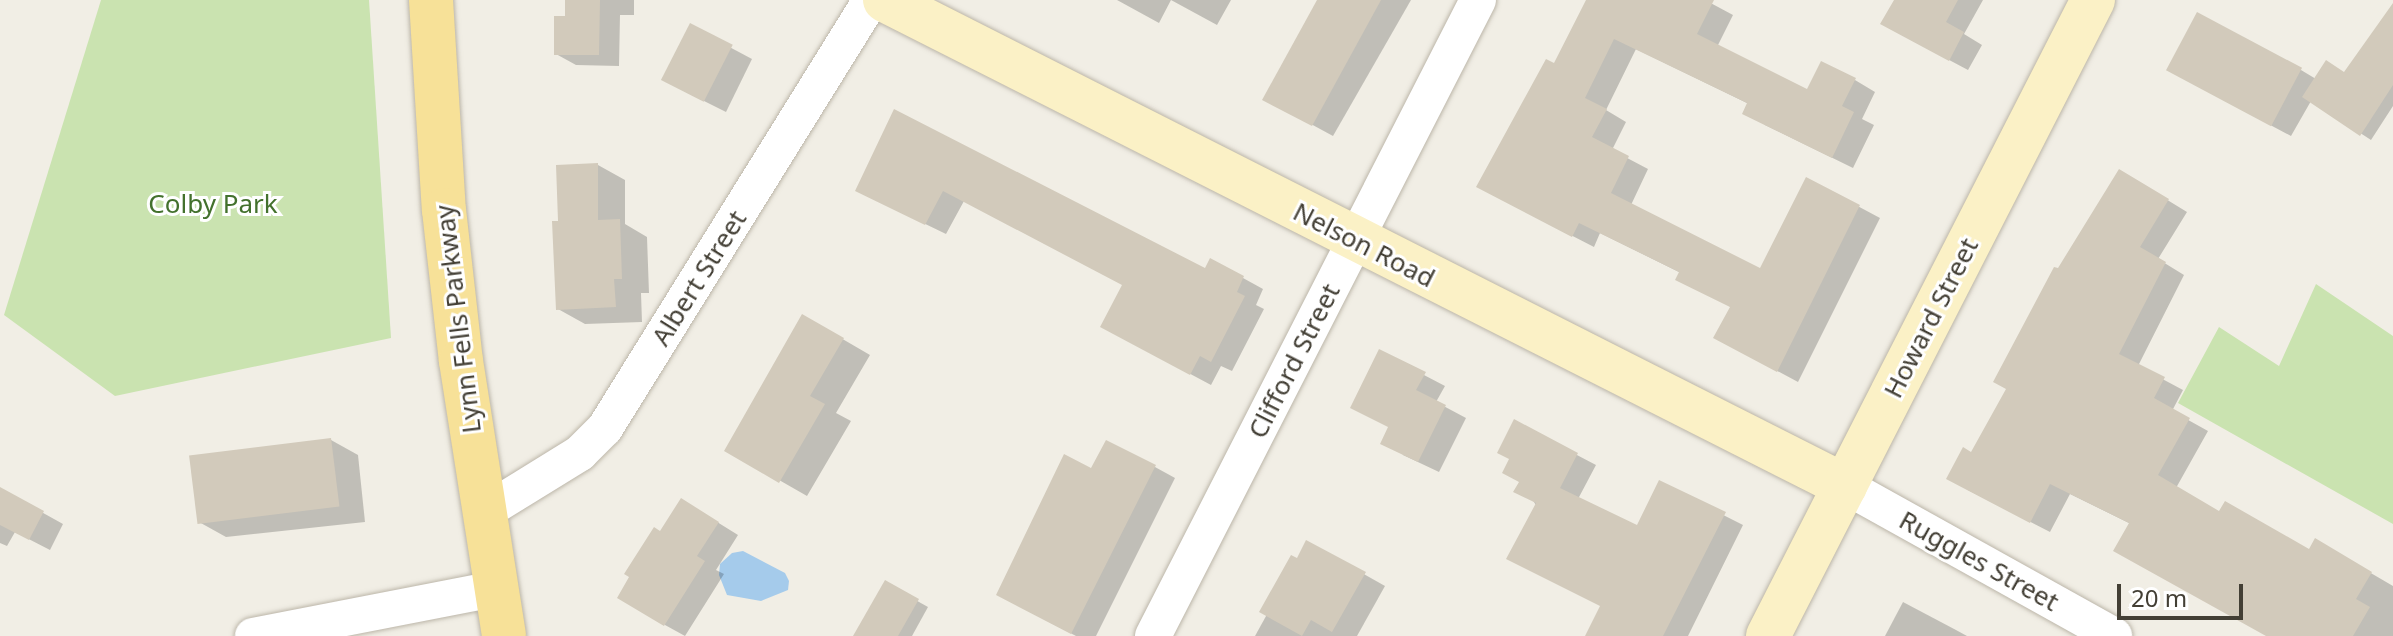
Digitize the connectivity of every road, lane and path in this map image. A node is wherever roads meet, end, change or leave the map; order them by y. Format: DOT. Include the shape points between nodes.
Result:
graph roads {
  1 [pos="431,0"];
  2 [pos="871,0"];
  3 [pos="885,0"];
  4 [pos="1478,0"];
  5 [pos="2093,0"];
  6 [pos="1355,240"];
  7 [pos="1845,486"];
  8 [pos="483,513"];
  9 [pos="495,589"];
  10 [pos="253,636"];
  11 [pos="504,636"];
  12 [pos="1153,636"];
  13 [pos="1768,636"];
  14 [pos="2114,636"];
  1 -- 8 [label="main road, Lynn Fells Parkway" via="444,210"];
  2 -- 8 [label="street, Albert Street" via="605,428 580,453"];
  3 -- 6 [label="street, Nelson Road"];
  4 -- 6 [label="street, Clifford Street"];
  5 -- 7 [label="street, Howard Street"];
  6 -- 7 [label="street, Nelson Road"];
  6 -- 12 [label="street, Clifford Street"];
  7 -- 13 [label="street, Howard Street"];
  7 -- 14 [label="street, Ruggles Street"];
  8 -- 9 [label="main road, Lynn Fells Parkway"];
  9 -- 10 [label="street"];
  9 -- 11 [label="main road, Lynn Fells Parkway"];
}
